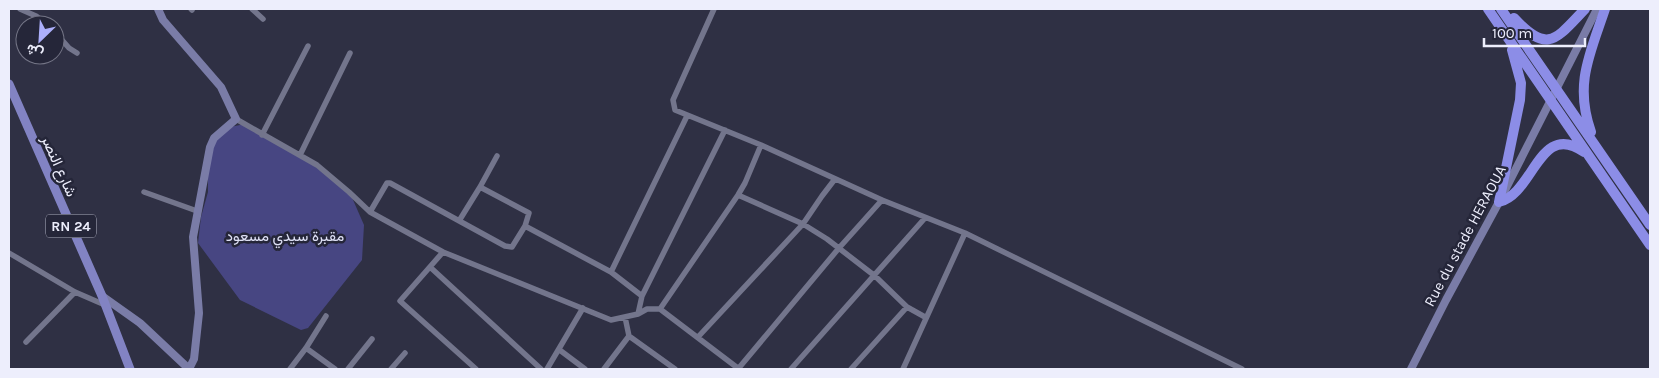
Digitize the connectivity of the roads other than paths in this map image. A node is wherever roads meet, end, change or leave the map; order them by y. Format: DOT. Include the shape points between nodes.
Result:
graph roads {
  1 [pos="20,9"];
  2 [pos="158,9"];
  3 [pos="252,9"];
  4 [pos="714,9"];
  5 [pos="1488,9"];
  6 [pos="1501,9"];
  7 [pos="1506,9"];
  8 [pos="1585,9"];
  9 [pos="1597,9"];
  10 [pos="1605,9"];
  11 [pos="34,15"];
  12 [pos="263,19"];
  13 [pos="1509,40"];
  14 [pos="65,43"];
  15 [pos="308,46"];
  16 [pos="76,53"];
  17 [pos="350,53"];
  18 [pos="9,84"];
  19 [pos="687,116"];
  20 [pos="236,119"];
  21 [pos="725,130"];
  22 [pos="262,135"];
  23 [pos="761,145"];
  24 [pos="1596,145"];
  25 [pos="300,155"];
  26 [pos="1588,155"];
  27 [pos="497,156"];
  28 [pos="835,179"];
  29 [pos="480,187"];
  30 [pos="144,192"];
  31 [pos="738,195"];
  32 [pos="882,200"];
  33 [pos="1499,202"];
  34 [pos="198,211"];
  35 [pos="370,212"];
  36 [pos="925,218"];
  37 [pos="459,221"];
  38 [pos="803,224"];
  39 [pos="1650,225"];
  40 [pos="525,226"];
  41 [pos="965,233"];
  42 [pos="1650,246"];
  43 [pos="839,248"];
  44 [pos="442,252"];
  45 [pos="9,253"];
  46 [pos="430,267"];
  47 [pos="611,272"];
  48 [pos="875,276"];
  49 [pos="75,292"];
  50 [pos="642,296"];
  51 [pos="103,301"];
  52 [pos="907,307"];
  53 [pos="583,308"];
  54 [pos="660,309"];
  55 [pos="638,314"];
  56 [pos="326,316"];
  57 [pos="625,317"];
  58 [pos="925,317"];
  59 [pos="629,336"];
  60 [pos="698,337"];
  61 [pos="372,338"];
  62 [pos="26,342"];
  63 [pos="306,348"];
  64 [pos="561,351"];
  65 [pos="404,353"];
  66 [pos="130,369"];
  67 [pos="189,369"];
  68 [pos="290,369"];
  69 [pos="335,369"];
  70 [pos="348,369"];
  71 [pos="391,369"];
  72 [pos="476,369"];
  73 [pos="541,369"];
  74 [pos="547,369"];
  75 [pos="585,369"];
  76 [pos="604,369"];
  77 [pos="676,369"];
  78 [pos="738,369"];
  79 [pos="791,369"];
  80 [pos="851,369"];
  81 [pos="903,369"];
  82 [pos="1242,369"];
  83 [pos="1411,369"];
  1 -- 11 [label="street"];
  2 -- 20 [label="street" via="163,20 221,86"];
  3 -- 12 [label="street"];
  4 -- 19 [label="street" via="674,100 675,110"];
  5 -- 13 [label="highway"];
  6 -- 24 [label="highway"];
  7 -- 8 [label="highway" via="1535,38 1544,40 1562,33"];
  9 -- 33 [label="street, Rue du stade HERAOUA"];
  10 -- 24 [label="highway" via="1588,59 1583,94 1586,116"];
  13 -- 26 [label="highway"];
  13 -- 33 [label="highway" via="1521,83 1520,100"];
  14 -- 16 [label="street"];
  15 -- 22 [label="street"];
  17 -- 25 [label="street"];
  18 -- 51 [label="main road, شارع النصر / RN 24"];
  19 -- 21 [label="street"];
  19 -- 47 [label="street"];
  20 -- 22 [label="street"];
  20 -- 34 [label="street" via="214,138 210,147"];
  21 -- 23 [label="street"];
  21 -- 50 [label="street"];
  22 -- 25 [label="street"];
  23 -- 28 [label="street"];
  23 -- 31 [label="street"];
  24 -- 39 [label="highway"];
  25 -- 35 [label="street" via="317,165"];
  26 -- 33 [label="highway" via="1572,145 1551,148 1514,193"];
  26 -- 42 [label="highway"];
  27 -- 29 [label="street"];
  28 -- 32 [label="street"];
  28 -- 38 [label="street"];
  29 -- 37 [label="street"];
  29 -- 40 [label="street" via="529,213"];
  30 -- 34 [label="street"];
  31 -- 38 [label="street"];
  31 -- 54 [label="street"];
  32 -- 36 [label="street"];
  32 -- 43 [label="street"];
  33 -- 83 [label="street, Rue du stade HERAOUA"];
  34 -- 67 [label="street" via="193,237 200,312 194,359"];
  35 -- 37 [label="street" via="383,187 390,183"];
  35 -- 44 [label="street"];
  36 -- 41 [label="street"];
  36 -- 48 [label="street"];
  37 -- 40 [label="street" via="509,248"];
  38 -- 43 [label="street"];
  38 -- 60 [label="street"];
  40 -- 47 [label="street"];
  41 -- 58 [label="street"];
  41 -- 82 [label="street"];
  43 -- 48 [label="street"];
  43 -- 78 [label="street"];
  44 -- 46 [label="street"];
  44 -- 53 [label="street"];
  45 -- 49 [label="street"];
  46 -- 72 [label="street" via="400,302"];
  46 -- 73 [label="street"];
  47 -- 50 [label="street"];
  48 -- 52 [label="street"];
  48 -- 79 [label="street"];
  49 -- 51 [label="street"];
  49 -- 62 [label="street"];
  50 -- 55 [label="street"];
  51 -- 66 [label="main road, شارع النصر / RN 24"];
  51 -- 67 [label="street" via="140,323"];
  52 -- 58 [label="street"];
  52 -- 80 [label="street"];
  53 -- 57 [label="street" via="611,320"];
  53 -- 74 [label="street"];
  54 -- 55 [label="street" via="647,309"];
  54 -- 60 [label="street"];
  55 -- 57 [label="street"];
  56 -- 63 [label="street"];
  57 -- 59 [label="street"];
  58 -- 81 [label="street"];
  59 -- 76 [label="street"];
  59 -- 77 [label="street"];
  60 -- 78 [label="street"];
  61 -- 70 [label="street"];
  63 -- 68 [label="street"];
  63 -- 69 [label="street"];
  64 -- 75 [label="street"];
  65 -- 71 [label="street"];
}
